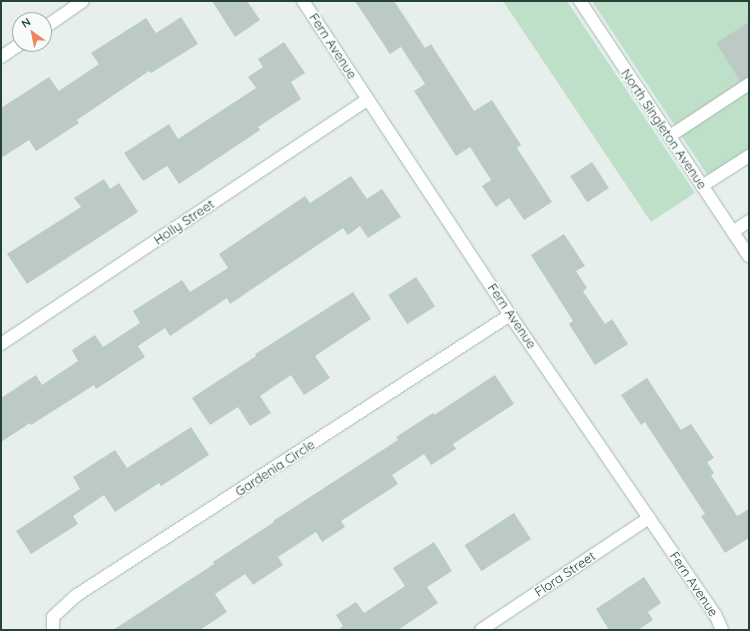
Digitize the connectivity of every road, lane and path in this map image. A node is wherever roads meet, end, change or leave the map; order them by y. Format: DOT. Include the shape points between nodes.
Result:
graph roads {
  1 [pos="83,1"];
  2 [pos="303,1"];
  3 [pos="580,1"];
  4 [pos="52,22"];
  5 [pos="12,49"];
  6 [pos="1,57"];
  7 [pos="749,84"];
  8 [pos="367,100"];
  9 [pos="670,136"];
  10 [pos="749,156"];
  11 [pos="702,186"];
  12 [pos="749,221"];
  13 [pos="733,232"];
  14 [pos="749,256"];
  15 [pos="510,315"];
  16 [pos="1,344"];
  17 [pos="649,518"];
  18 [pos="53,630"];
  19 [pos="482,630"];
  20 [pos="722,630"];
  1 -- 4 [label="street"];
  2 -- 8 [label="street, Fern Avenue"];
  3 -- 9 [label="street, North Singleton Avenue"];
  5 -- 6 [label="street"];
  7 -- 9 [label="street"];
  8 -- 15 [label="street, Fern Avenue"];
  8 -- 16 [label="street, Holly Street"];
  9 -- 11 [label="street, North Singleton Avenue"];
  10 -- 11 [label="street"];
  11 -- 13 [label="street, North Singleton Avenue"];
  12 -- 13 [label="street"];
  13 -- 14 [label="street, North Singleton Avenue"];
  15 -- 17 [label="street, Fern Avenue"];
  15 -- 18 [label="street, Gardenia Circle" via="77,595 53,617"];
  17 -- 19 [label="street, Flora Street"];
  17 -- 20 [label="street, Fern Avenue" via="715,614"];
}
